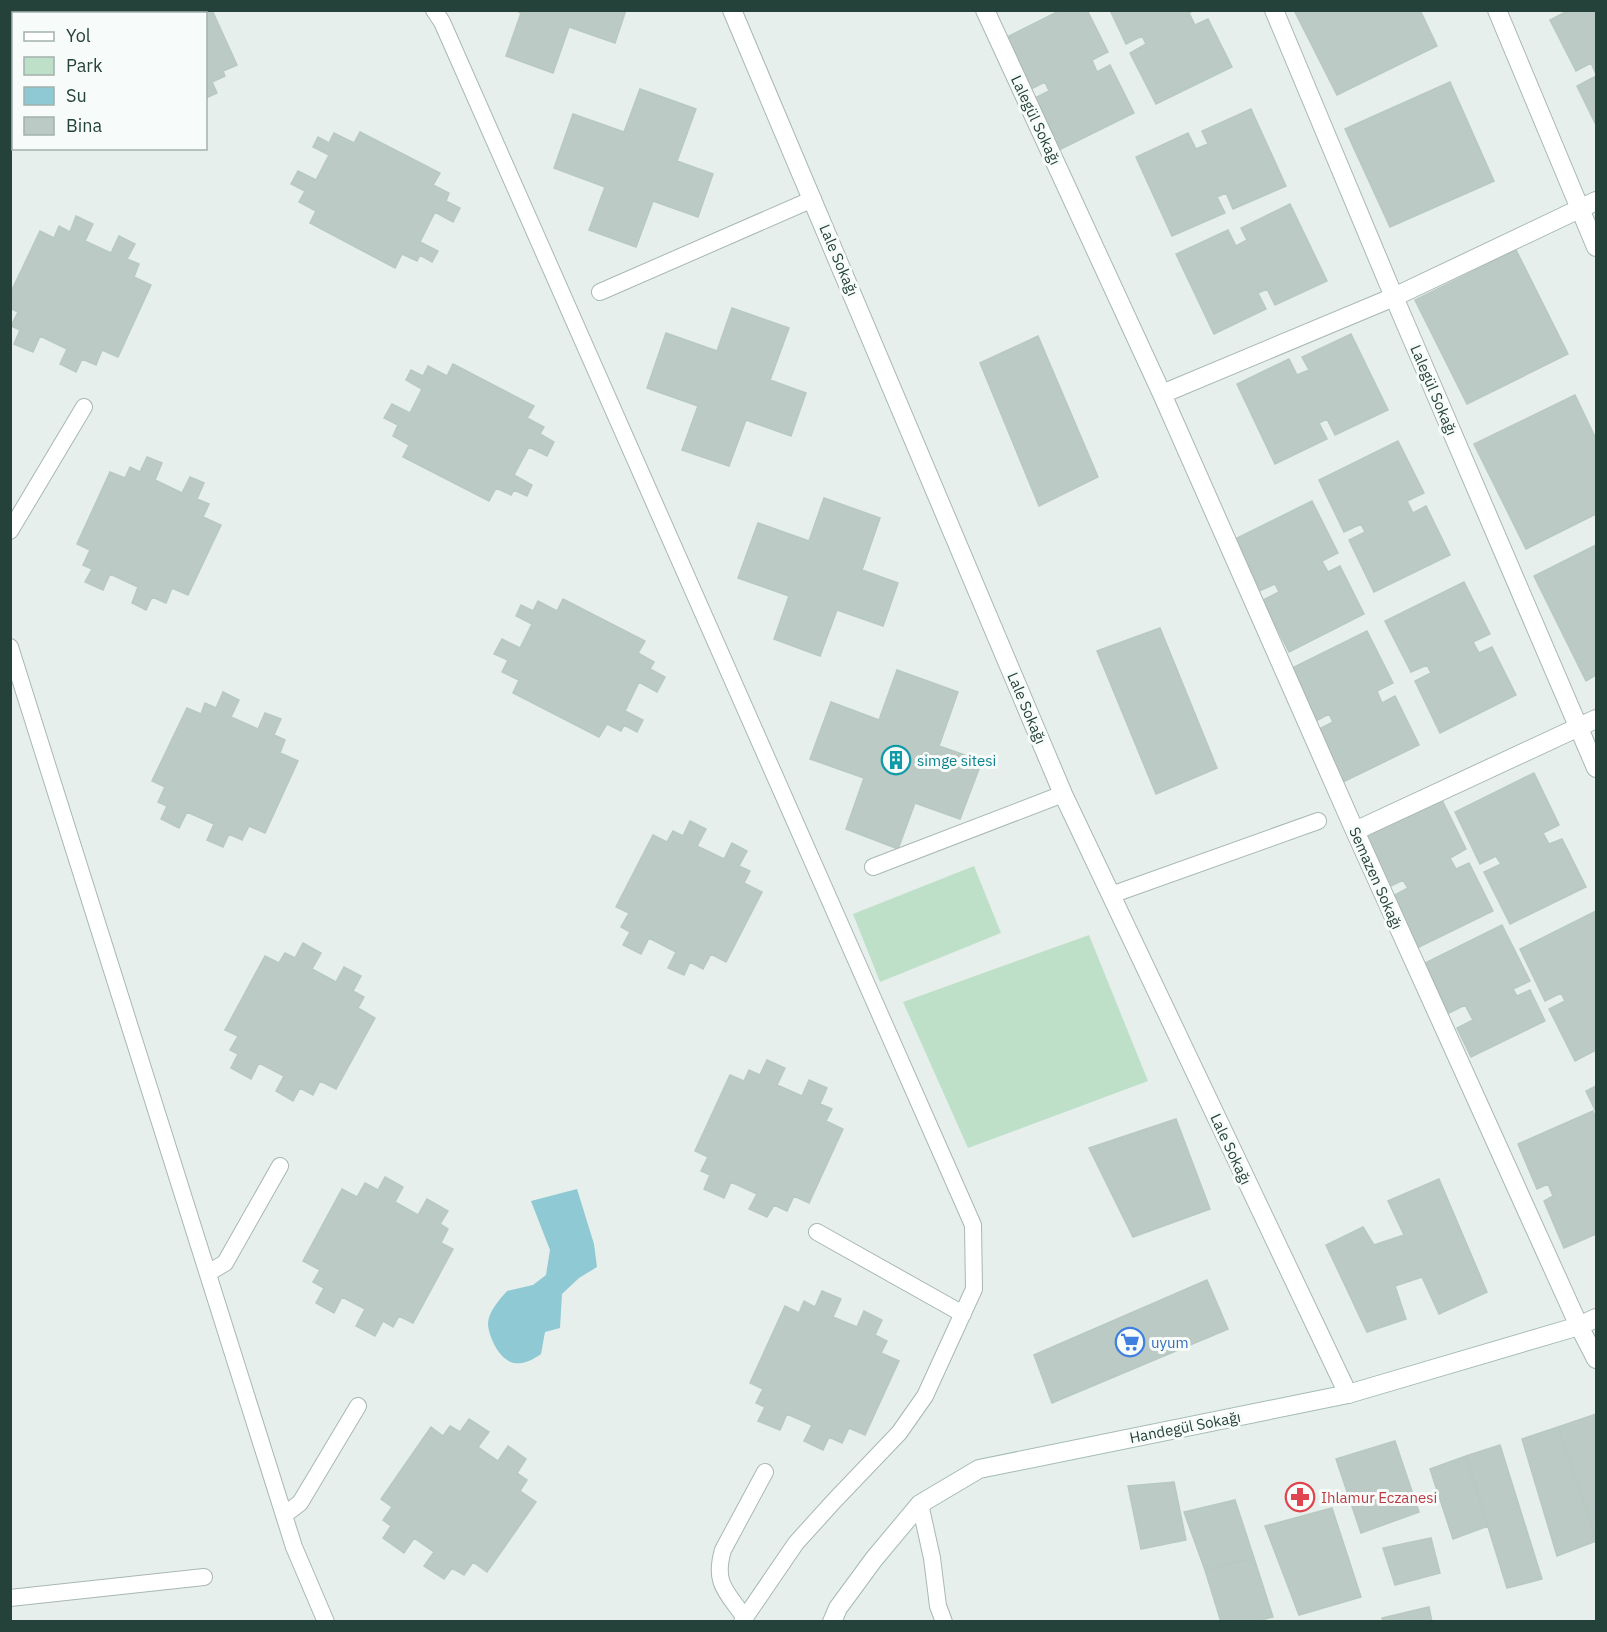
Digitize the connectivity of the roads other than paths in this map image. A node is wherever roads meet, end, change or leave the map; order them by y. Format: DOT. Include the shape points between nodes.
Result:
graph roads {
  1 [pos="434,10"];
  2 [pos="732,10"];
  3 [pos="986,10"];
  4 [pos="1274,10"];
  5 [pos="1497,10"];
  6 [pos="813,199"];
  7 [pos="1588,205"];
  8 [pos="1596,247"];
  9 [pos="600,292"];
  10 [pos="1394,297"];
  11 [pos="1162,394"];
  12 [pos="84,407"];
  13 [pos="10,531"];
  14 [pos="10,646"];
  15 [pos="1596,719"];
  16 [pos="1578,728"];
  17 [pos="1596,768"];
  18 [pos="1063,794"];
  19 [pos="1318,821"];
  20 [pos="1355,831"];
  21 [pos="873,867"];
  22 [pos="1111,895"];
  23 [pos="280,1166"];
  24 [pos="817,1232"];
  25 [pos="208,1273"];
  26 [pos="963,1314"];
  27 [pos="1596,1318"];
  28 [pos="1580,1326"];
  29 [pos="1596,1359"];
  30 [pos="1348,1394"];
  31 [pos="358,1407"];
  32 [pos="765,1472"];
  33 [pos="920,1504"];
  34 [pos="284,1515"];
  35 [pos="204,1577"];
  36 [pos="10,1598"];
  37 [pos="744,1620"];
  38 [pos="326,1622"];
  39 [pos="832,1622"];
  40 [pos="944,1622"];
  1 -- 26 [label="lane" via="973,1226 974,1289"];
  2 -- 6 [label="street, Lale Sokağı"];
  3 -- 11 [label="street, Lalegül Sokağı"];
  4 -- 10 [label="street, Lalegül Sokağı"];
  5 -- 7 [label="street"];
  6 -- 9 [label="lane"];
  6 -- 18 [label="street, Lale Sokağı"];
  7 -- 8 [label="street"];
  7 -- 10 [label="street"];
  10 -- 11 [label="street"];
  10 -- 16 [label="street, Lalegül Sokağı"];
  11 -- 20 [label="street, Semazen Sokağı"];
  12 -- 13 [label="lane"];
  14 -- 25 [label="lane"];
  15 -- 16 [label="street"];
  16 -- 17 [label="street, Lalegül Sokağı"];
  16 -- 20 [label="street"];
  18 -- 21 [label="lane"];
  18 -- 22 [label="street, Lale Sokağı"];
  19 -- 22 [label="lane"];
  20 -- 28 [label="street, Semazen Sokağı"];
  22 -- 30 [label="street, Lale Sokağı"];
  23 -- 25 [label="lane" via="225,1263"];
  24 -- 26 [label="lane"];
  25 -- 34 [label="lane"];
  26 -- 37 [label="lane" via="925,1396 899,1433 796,1543"];
  27 -- 28 [label="street, Handegül Sokağı"];
  28 -- 29 [label="street, Semazen Sokağı"];
  28 -- 30 [label="street, Handegül Sokağı"];
  30 -- 33 [label="street, Handegül Sokağı" via="979,1469"];
  31 -- 34 [label="lane" via="300,1503"];
  32 -- 37 [label="lane" via="719,1563 720,1581"];
  33 -- 39 [label="street, Handegül Sokağı" via="874,1558"];
  33 -- 40 [label="lane"];
  34 -- 38 [label="lane"];
  35 -- 36 [label="lane"];
}
